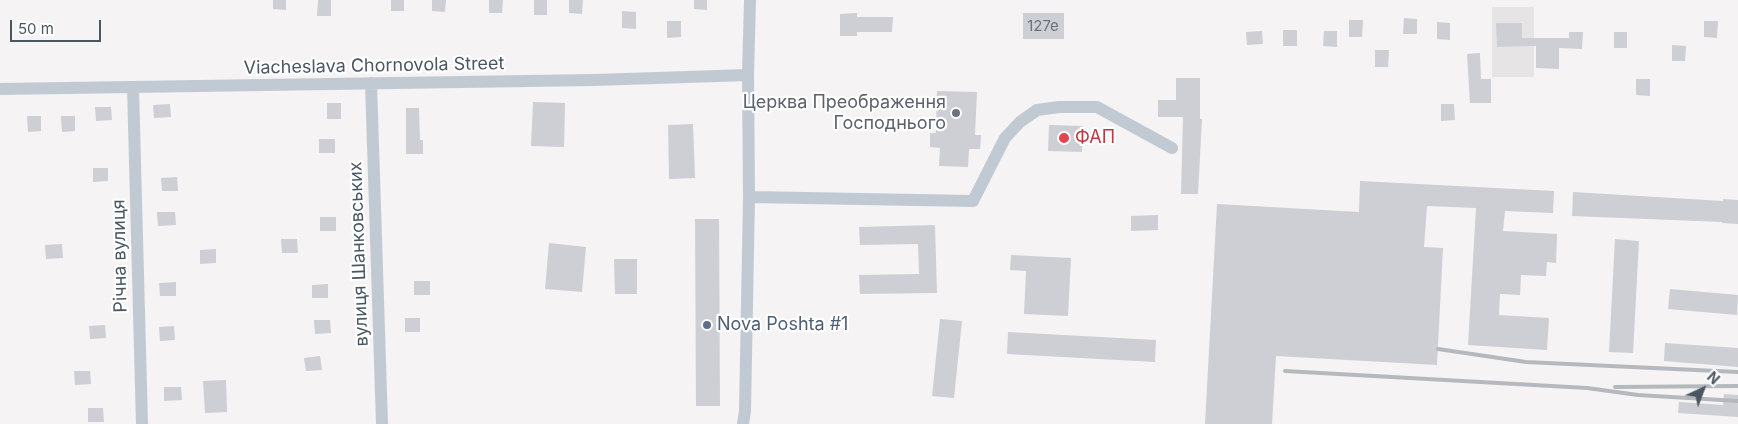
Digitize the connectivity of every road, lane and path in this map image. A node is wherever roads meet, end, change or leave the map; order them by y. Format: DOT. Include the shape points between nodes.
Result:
graph roads {
  1 [pos="750,0"];
  2 [pos="748,75"];
  3 [pos="371,83"];
  4 [pos="133,87"];
  5 [pos="0,89"];
  6 [pos="1172,148"];
  7 [pos="749,197"];
  8 [pos="142,424"];
  9 [pos="382,424"];
  10 [pos="743,424"];
  1 -- 2 [label="street"];
  2 -- 3 [label="street, Viacheslava Chornovola Street"];
  2 -- 7 [label="street"];
  3 -- 4 [label="street, Viacheslava Chornovola Street"];
  3 -- 9 [label="street, вулиця Шанковських"];
  4 -- 5 [label="street, Viacheslava Chornovola Street"];
  4 -- 8 [label="street, Річна вулиця"];
  6 -- 7 [label="street" via="1097,107 1059,107 1037,110 1005,138 974,201"];
  7 -- 10 [label="street"];
}
